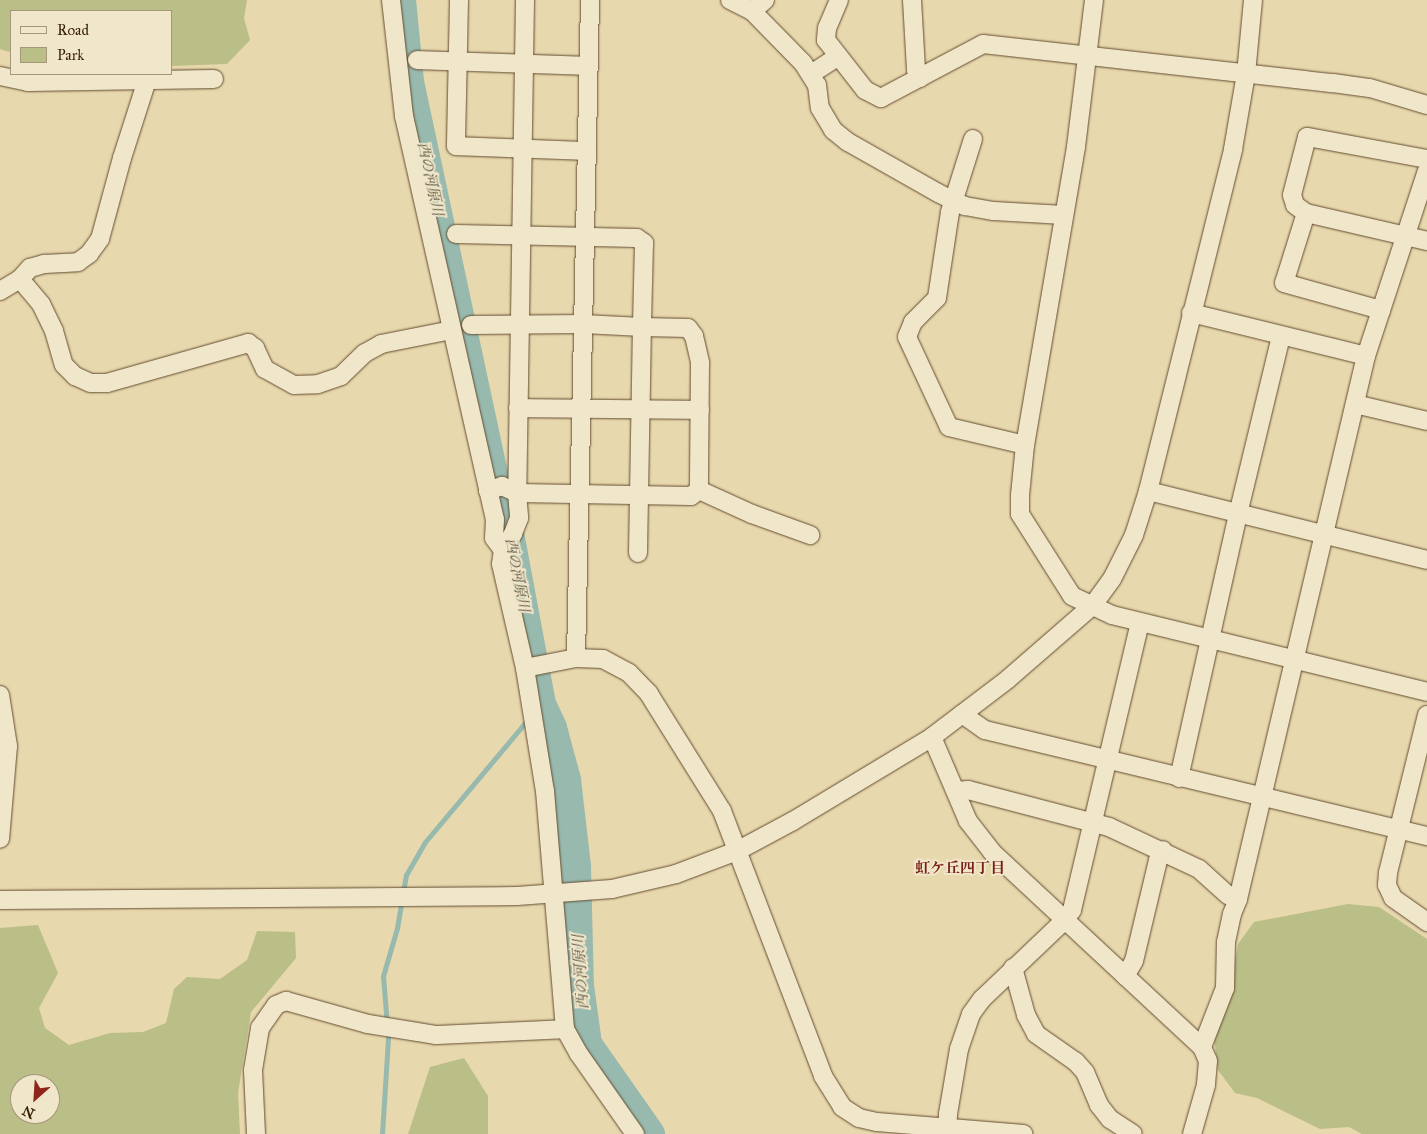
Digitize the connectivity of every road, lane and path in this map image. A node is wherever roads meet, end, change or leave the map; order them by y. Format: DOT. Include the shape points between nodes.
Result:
graph roads {
  1 [pos="391,0"];
  2 [pos="459,0"];
  3 [pos="525,0"];
  4 [pos="590,0"];
  5 [pos="730,0"];
  6 [pos="839,0"];
  7 [pos="912,0"];
  8 [pos="1094,0"];
  9 [pos="1253,0"];
  10 [pos="758,6"];
  11 [pos="1089,56"];
  12 [pos="837,57"];
  13 [pos="416,60"];
  14 [pos="459,62"];
  15 [pos="524,63"];
  16 [pos="589,66"];
  17 [pos="811,74"];
  18 [pos="1246,74"];
  19 [pos="0,76"];
  20 [pos="920,78"];
  21 [pos="214,79"];
  22 [pos="147,80"];
  23 [pos="1427,105"];
  24 [pos="973,139"];
  25 [pos="522,148"];
  26 [pos="587,151"];
  27 [pos="1427,159"];
  28 [pos="1427,171"];
  29 [pos="954,202"];
  30 [pos="1306,213"];
  31 [pos="1064,216"];
  32 [pos="456,234"];
  33 [pos="1408,235"];
  34 [pos="522,236"];
  35 [pos="586,236"];
  36 [pos="1427,241"];
  37 [pos="20,279"];
  38 [pos="0,292"];
  39 [pos="1381,310"];
  40 [pos="1191,313"];
  41 [pos="519,324"];
  42 [pos="583,324"];
  43 [pos="471,325"];
  44 [pos="642,327"];
  45 [pos="452,330"];
  46 [pos="1281,336"];
  47 [pos="1366,356"];
  48 [pos="1355,404"];
  49 [pos="518,408"];
  50 [pos="583,410"];
  51 [pos="640,410"];
  52 [pos="700,410"];
  53 [pos="1427,421"];
  54 [pos="1025,445"];
  55 [pos="500,489"];
  56 [pos="699,490"];
  57 [pos="1148,491"];
  58 [pos="581,494"];
  59 [pos="639,494"];
  60 [pos="1238,514"];
  61 [pos="810,534"];
  62 [pos="1322,534"];
  63 [pos="508,543"];
  64 [pos="638,553"];
  65 [pos="1427,560"];
  66 [pos="1093,605"];
  67 [pos="1140,623"];
  68 [pos="1211,640"];
  69 [pos="576,658"];
  70 [pos="1294,659"];
  71 [pos="525,668"];
  72 [pos="1427,692"];
  73 [pos="0,695"];
  74 [pos="962,714"];
  75 [pos="1427,715"];
  76 [pos="932,737"];
  77 [pos="1108,761"];
  78 [pos="1179,778"];
  79 [pos="957,791"];
  80 [pos="1262,797"];
  81 [pos="1094,822"];
  82 [pos="1400,830"];
  83 [pos="1427,836"];
  84 [pos="0,839"];
  85 [pos="1163,850"];
  86 [pos="737,851"];
  87 [pos="554,893"];
  88 [pos="1238,899"];
  89 [pos="0,900"];
  90 [pos="1064,921"];
  91 [pos="1427,922"];
  92 [pos="1013,968"];
  93 [pos="1125,976"];
  94 [pos="566,1029"];
  95 [pos="1202,1047"];
  96 [pos="876,1128"];
  97 [pos="947,1131"];
  98 [pos="256,1134"];
  99 [pos="635,1134"];
  100 [pos="1024,1134"];
  101 [pos="1133,1134"];
  102 [pos="1192,1134"];
  1 -- 45 [label="street" via="404,116"];
  2 -- 14 [label="street"];
  3 -- 15 [label="street"];
  4 -- 16 [label="street"];
  5 -- 10 [label="street"];
  6 -- 12 [label="street" via="827,28 826,40"];
  7 -- 20 [label="street" via="916,70"];
  8 -- 11 [label="street"];
  9 -- 18 [label="street"];
  10 -- 17 [label="street"];
  11 -- 18 [label="street"];
  11 -- 20 [label="street" via="983,44"];
  11 -- 31 [label="street"];
  12 -- 17 [label="street"];
  12 -- 20 [label="street" via="865,90 881,98"];
  13 -- 14 [label="street"];
  14 -- 15 [label="street"];
  14 -- 25 [label="street" via="456,146"];
  15 -- 16 [label="street"];
  15 -- 25 [label="street"];
  16 -- 26 [label="street"];
  17 -- 29 [label="street" via="817,85 820,108 833,130 848,142"];
  18 -- 23 [label="street" via="1370,88"];
  18 -- 40 [label="street" via="1233,148"];
  19 -- 22 [label="street" via="28,82"];
  21 -- 22 [label="street"];
  22 -- 37 [label="street" via="100,239 78,262 30,268"];
  24 -- 29 [label="street"];
  25 -- 26 [label="street"];
  25 -- 34 [label="street"];
  26 -- 35 [label="street"];
  27 -- 30 [label="street" via="1307,137 1292,195 1295,205"];
  28 -- 33 [label="street"];
  29 -- 31 [label="street" via="994,211"];
  29 -- 54 [label="street" via="937,298 913,322 907,337 949,427"];
  30 -- 33 [label="street"];
  30 -- 39 [label="street" via="1284,283"];
  31 -- 54 [label="street"];
  32 -- 34 [label="street"];
  33 -- 36 [label="street"];
  33 -- 39 [label="street"];
  34 -- 35 [label="street"];
  34 -- 41 [label="street"];
  35 -- 42 [label="street"];
  35 -- 44 [label="street" via="637,238 644,243"];
  37 -- 38 [label="street"];
  37 -- 45 [label="street" via="42,304 64,365 75,376 91,383 106,383 248,343 255,348 265,369 294,385 318,384 341,376 354,362 381,344"];
  39 -- 47 [label="street"];
  40 -- 46 [label="street"];
  40 -- 57 [label="street"];
  41 -- 42 [label="street"];
  41 -- 43 [label="street"];
  41 -- 49 [label="street"];
  42 -- 44 [label="street"];
  42 -- 50 [label="street"];
  44 -- 51 [label="street"];
  44 -- 52 [label="street" via="688,328 694,336 700,364"];
  45 -- 55 [label="street"];
  46 -- 47 [label="street"];
  46 -- 60 [label="street"];
  47 -- 48 [label="street"];
  48 -- 53 [label="street"];
  48 -- 62 [label="street"];
  49 -- 50 [label="street"];
  49 -- 55 [label="street"];
  50 -- 51 [label="street"];
  50 -- 58 [label="street"];
  51 -- 52 [label="street"];
  51 -- 59 [label="street"];
  52 -- 56 [label="street"];
  54 -- 66 [label="street" via="1020,514 1072,596"];
  55 -- 58 [label="street"];
  55 -- 63 [label="street" via="519,518"];
  55 -- 63 [label="street" via="494,538"];
  56 -- 59 [label="street" via="691,496"];
  56 -- 61 [label="street" via="752,514"];
  57 -- 60 [label="street"];
  57 -- 66 [label="street" via="1134,535 1112,579"];
  58 -- 59 [label="street"];
  58 -- 69 [label="street"];
  59 -- 64 [label="street"];
  60 -- 62 [label="street"];
  60 -- 68 [label="street"];
  62 -- 65 [label="street"];
  62 -- 70 [label="street"];
  63 -- 71 [label="street" via="501,564"];
  66 -- 67 [label="street" via="1112,615"];
  66 -- 74 [label="street" via="1008,679"];
  67 -- 68 [label="street"];
  67 -- 77 [label="street"];
  68 -- 70 [label="street"];
  68 -- 78 [label="street"];
  69 -- 71 [label="street"];
  69 -- 86 [label="street" via="604,659 630,673 649,694 722,811"];
  70 -- 72 [label="street"];
  70 -- 80 [label="street"];
  71 -- 87 [label="street" via="545,791"];
  73 -- 84 [label="street" via="8,746"];
  74 -- 76 [label="street"];
  74 -- 77 [label="street" via="985,730"];
  75 -- 82 [label="street"];
  76 -- 79 [label="street"];
  76 -- 86 [label="street"];
  77 -- 78 [label="street"];
  77 -- 81 [label="street"];
  78 -- 80 [label="street"];
  79 -- 81 [label="street" via="968,790"];
  79 -- 90 [label="street" via="968,821 992,852"];
  80 -- 82 [label="street"];
  80 -- 88 [label="street"];
  81 -- 85 [label="street"];
  81 -- 90 [label="street" via="1072,910"];
  82 -- 83 [label="street"];
  82 -- 91 [label="street" via="1387,885 1393,898"];
  85 -- 88 [label="street" via="1200,869 1228,895"];
  85 -- 93 [label="street" via="1134,961"];
  86 -- 87 [label="street" via="676,874 612,890"];
  86 -- 96 [label="street" via="823,1076 842,1106"];
  87 -- 89 [label="street" via="517,896"];
  87 -- 94 [label="street"];
  88 -- 95 [label="street" via="1226,942 1225,988"];
  90 -- 92 [label="street"];
  90 -- 93 [label="street"];
  92 -- 97 [label="street" via="971,1014 959,1049"];
  92 -- 101 [label="street" via="1026,1015 1036,1034 1076,1062 1085,1072 1099,1105 1110,1119"];
  93 -- 95 [label="street"];
  94 -- 98 [label="street" via="435,1035 368,1024 286,1000 276,1005 260,1028 253,1070"];
  94 -- 99 [label="street" via="578,1054"];
  95 -- 102 [label="street" via="1208,1061 1206,1085"];
  96 -- 97 [label="street"];
  97 -- 100 [label="street"];
}
